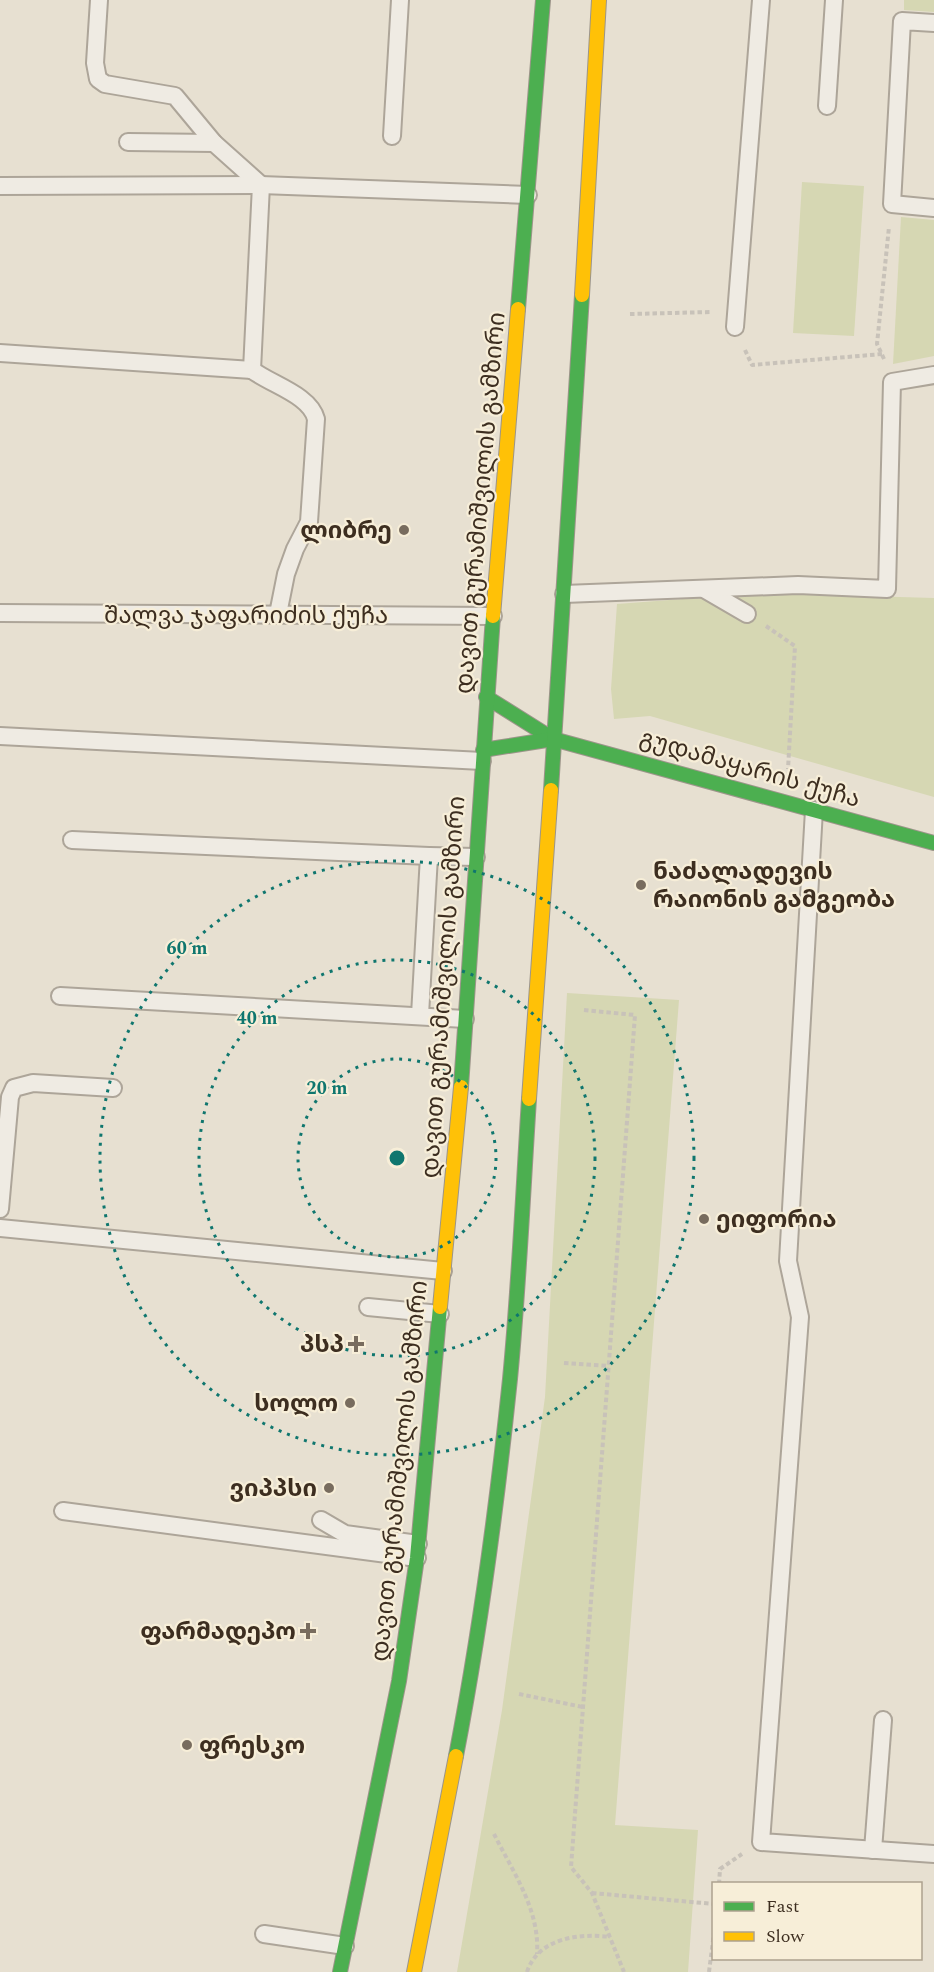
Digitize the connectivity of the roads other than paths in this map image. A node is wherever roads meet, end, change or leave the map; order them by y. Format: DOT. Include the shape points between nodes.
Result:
graph roads {
  1 [pos="99,0"];
  2 [pos="400,0"];
  3 [pos="543,0"];
  4 [pos="599,0"];
  5 [pos="761,0"];
  6 [pos="834,0"];
  7 [pos="934,23"];
  8 [pos="827,106"];
  9 [pos="392,136"];
  10 [pos="128,142"];
  11 [pos="214,143"];
  12 [pos="261,185"];
  13 [pos="0,186"];
  14 [pos="528,195"];
  15 [pos="934,208"];
  16 [pos="736,320"];
  17 [pos="0,353"];
  18 [pos="252,370"];
  19 [pos="934,375"];
  20 [pos="703,589"];
  21 [pos="564,594"];
  22 [pos="0,613"];
  23 [pos="747,614"];
  24 [pos="278,615"];
  25 [pos="493,616"];
  26 [pos="486,697"];
  27 [pos="0,736"];
  28 [pos="554,739"];
  29 [pos="482,756"];
  30 [pos="814,810"];
  31 [pos="72,840"];
  32 [pos="934,843"];
  33 [pos="429,856"];
  34 [pos="476,857"];
  35 [pos="60,996"];
  36 [pos="420,1015"];
  37 [pos="465,1019"];
  38 [pos="113,1088"];
  39 [pos="0,1209"];
  40 [pos="0,1228"];
  41 [pos="443,1271"];
  42 [pos="368,1307"];
  43 [pos="440,1314"];
  44 [pos="63,1511"];
  45 [pos="321,1520"];
  46 [pos="418,1551"];
  47 [pos="883,1720"];
  48 [pos="873,1850"];
  49 [pos="934,1854"];
  50 [pos="264,1934"];
  51 [pos="345,1946"];
  52 [pos="340,1972"];
  53 [pos="414,1972"];
  1 -- 11 [label="lane" via="94,63 98,80 175,96"];
  2 -- 9 [label="lane"];
  3 -- 14 [label="main road, დავით გურამიშვილის გამზირი"];
  4 -- 21 [label="main road"];
  5 -- 16 [label="lane"];
  6 -- 8 [label="lane"];
  7 -- 15 [label="lane" via="902,21 892,204"];
  10 -- 11 [label="lane"];
  11 -- 12 [label="lane"];
  12 -- 13 [label="lane"];
  12 -- 14 [label="lane"];
  12 -- 18 [label="lane"];
  14 -- 25 [label="main road, დავით გურამიშვილის გამზირი"];
  17 -- 18 [label="lane"];
  18 -- 24 [label="lane" via="268,383 302,399 314,410 316,419 309,522 286,574"];
  19 -- 20 [label="lane" via="892,382 887,589 798,585"];
  20 -- 21 [label="lane"];
  20 -- 23 [label="lane"];
  21 -- 28 [label="main road"];
  22 -- 24 [label="lane, შალვა ჯაფარიძის ქუჩა"];
  24 -- 25 [label="lane, შალვა ჯაფარიძის ქუჩა"];
  25 -- 26 [label="main road, დავით გურამიშვილის გამზირი"];
  26 -- 28 [label="main road"];
  26 -- 29 [label="main road, დავით გურამიშვილის გამზირი"];
  27 -- 29 [label="lane"];
  28 -- 29 [label="main road"];
  28 -- 30 [label="main road, გუდამაყარის ქუჩა"];
  28 -- 53 [label="main road" via="509,1389 468,1692"];
  29 -- 34 [label="main road, დავით გურამიშვილის გამზირი"];
  30 -- 32 [label="main road, გუდამაყარის ქუჩა"];
  30 -- 48 [label="lane" via="789,1261 801,1317 761,1842"];
  31 -- 33 [label="lane"];
  33 -- 34 [label="lane"];
  33 -- 36 [label="lane"];
  34 -- 37 [label="main road, დავით გურამიშვილის გამზირი"];
  35 -- 36 [label="lane"];
  36 -- 37 [label="lane"];
  37 -- 41 [label="main road, დავით გურამიშვილის გამზირი"];
  38 -- 39 [label="lane" via="33,1083 14,1088"];
  40 -- 41 [label="lane"];
  41 -- 43 [label="main road, დავით გურამიშვილის გამზირი"];
  42 -- 43 [label="lane"];
  43 -- 46 [label="main road, დავით გურამიშვილის გამზირი"];
  44 -- 46 [label="lane"];
  45 -- 46 [label="lane" via="345,1534"];
  46 -- 51 [label="main road, დავით გურამიშვილის გამზირი" via="399,1681"];
  47 -- 48 [label="lane"];
  48 -- 49 [label="lane"];
  50 -- 51 [label="lane"];
  51 -- 52 [label="main road, დავით გურამიშვილის გამზირი"];
}
